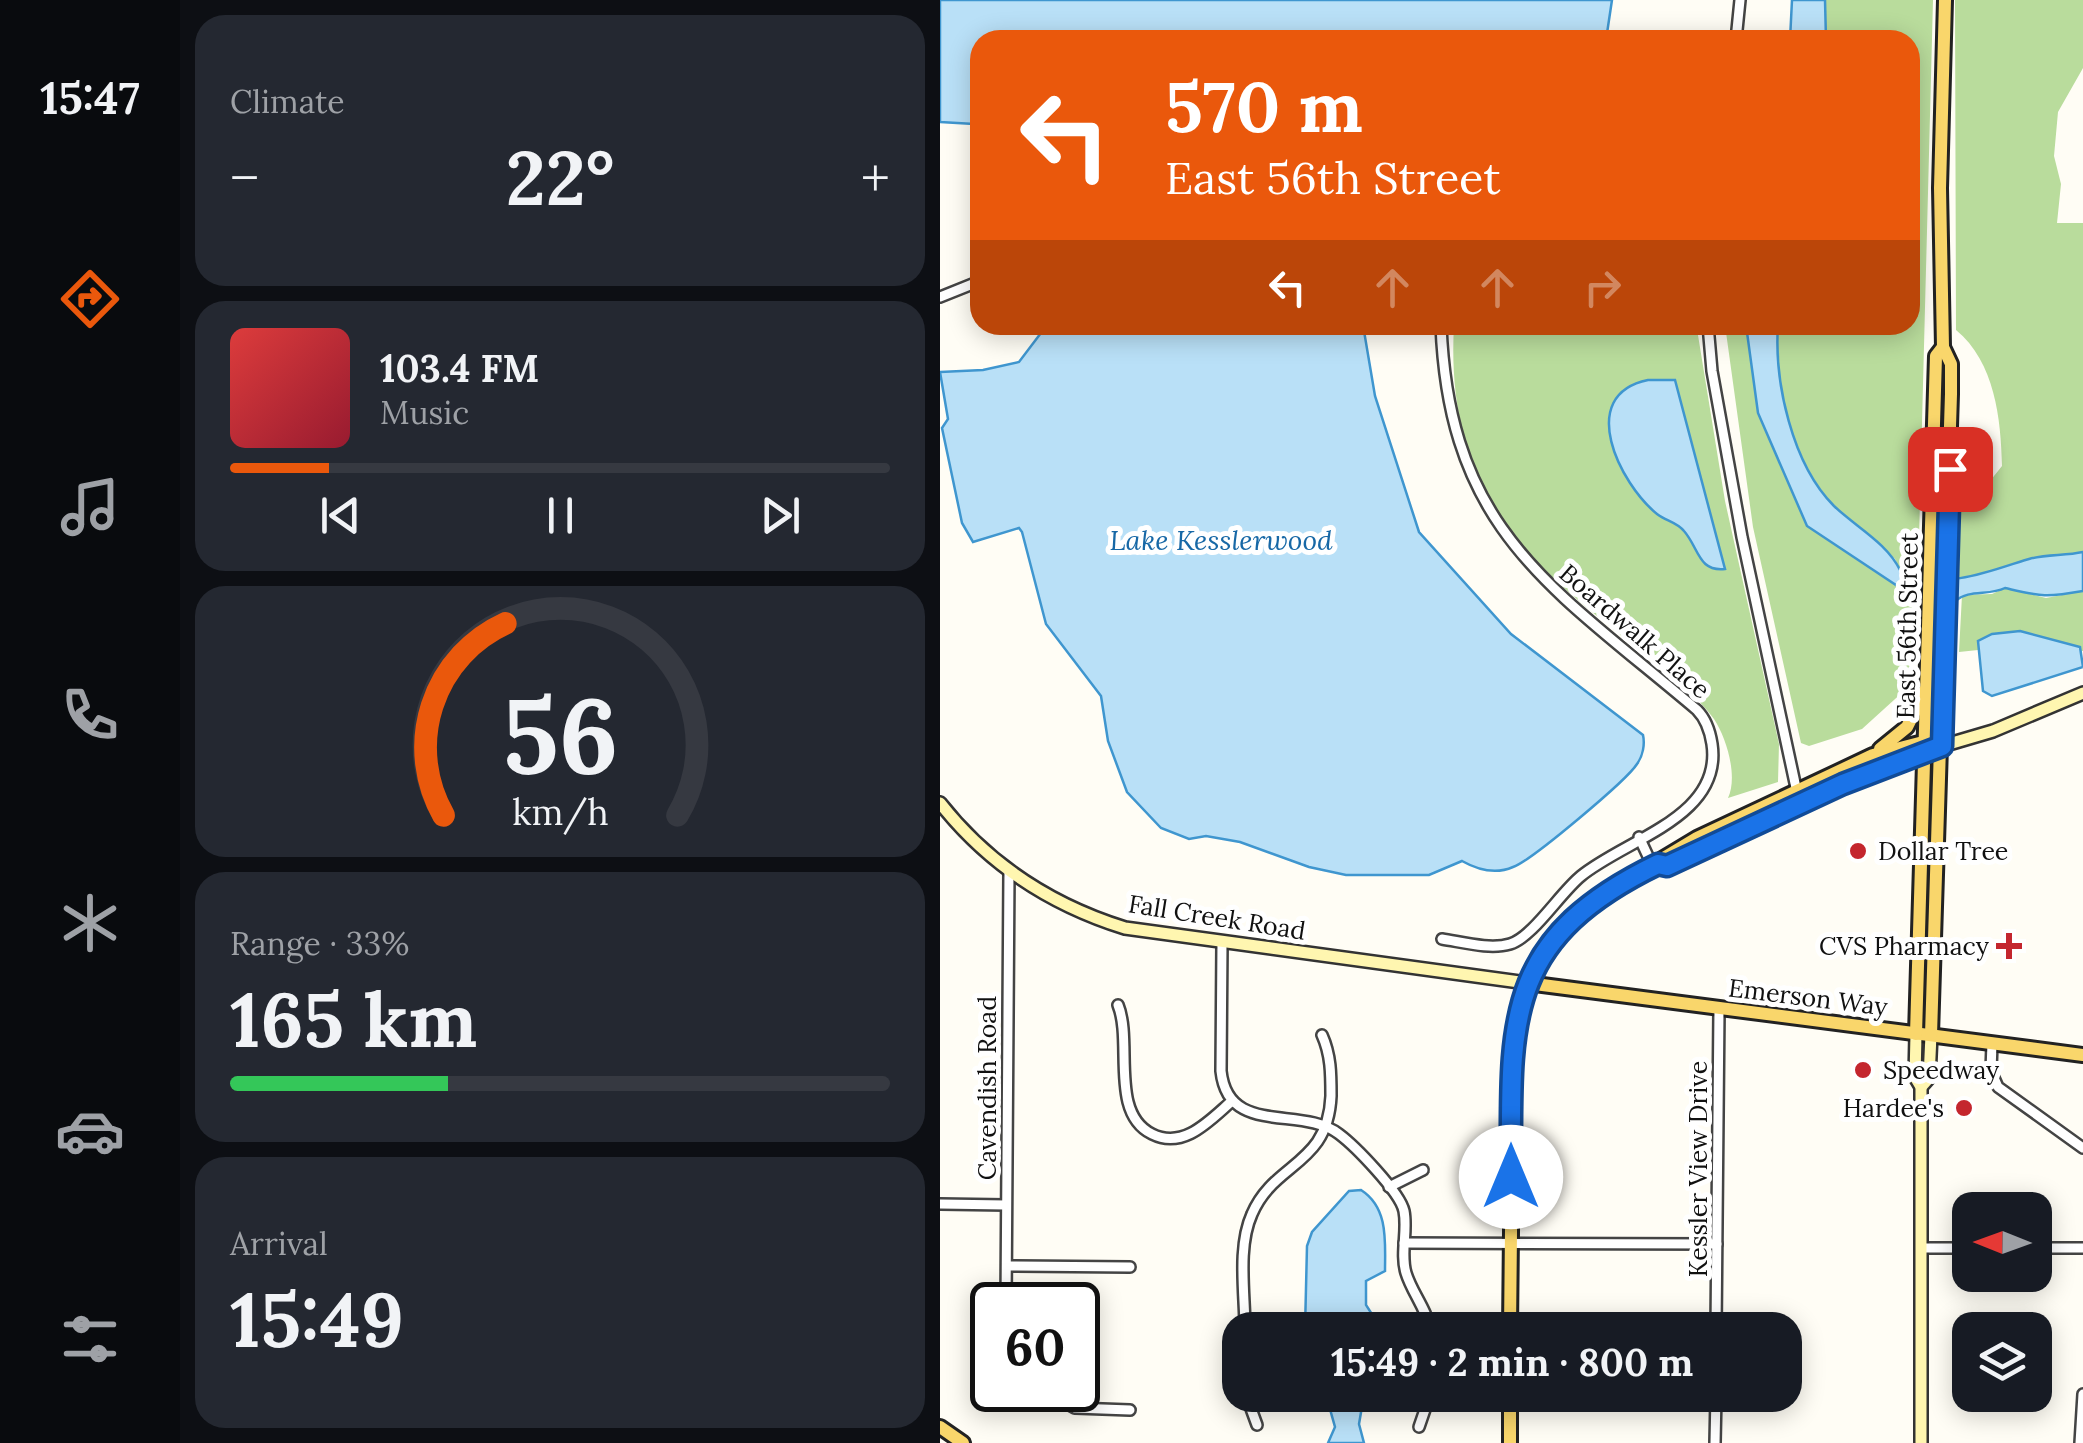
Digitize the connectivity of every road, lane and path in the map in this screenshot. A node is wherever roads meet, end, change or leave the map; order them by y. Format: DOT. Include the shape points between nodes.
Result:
graph roads {
  1 [pos="1740,0"];
  2 [pos="1945,0"];
  3 [pos="1737,30"];
  4 [pos="970,284"];
  5 [pos="940,297"];
  6 [pos="1442,335"];
  7 [pos="1709,335"];
  8 [pos="1943,348"];
  9 [pos="1928,686"];
  10 [pos="2083,693"];
  11 [pos="1942,746"];
  12 [pos="1927,748"];
  13 [pos="1873,755"];
  14 [pos="1798,797"];
  15 [pos="940,803"];
  16 [pos="1639,838"];
  17 [pos="1655,866"];
  18 [pos="1009,871"];
  19 [pos="1442,939"];
  20 [pos="1222,943"];
  21 [pos="1527,983"];
  22 [pos="1118,1004"];
  23 [pos="1718,1009"];
  24 [pos="1916,1034"];
  25 [pos="1322,1035"];
  26 [pos="1930,1036"];
  27 [pos="1992,1043"];
  28 [pos="2083,1055"];
  29 [pos="1920,1087"];
  30 [pos="1232,1101"];
  31 [pos="1327,1127"];
  32 [pos="2083,1148"];
  33 [pos="1423,1170"];
  34 [pos="1389,1188"];
  35 [pos="940,1204"];
  36 [pos="1006,1205"];
  37 [pos="1510,1242"];
  38 [pos="1404,1243"];
  39 [pos="1718,1244"];
  40 [pos="1922,1248"];
  41 [pos="1952,1248"];
  42 [pos="2052,1248"];
  43 [pos="2083,1248"];
  44 [pos="1006,1266"];
  45 [pos="1130,1267"];
  46 [pos="1006,1282"];
  47 [pos="1247,1312"];
  48 [pos="1422,1312"];
  49 [pos="1510,1312"];
  50 [pos="1716,1312"];
  51 [pos="2083,1394"];
  52 [pos="1100,1409"];
  53 [pos="1130,1410"];
  54 [pos="1252,1412"];
  55 [pos="1424,1412"];
  56 [pos="1510,1412"];
  57 [pos="1716,1412"];
  58 [pos="1256,1424"];
  59 [pos="1419,1426"];
  60 [pos="940,1427"];
  61 [pos="963,1443"];
  62 [pos="1510,1443"];
  63 [pos="1715,1443"];
  64 [pos="1921,1443"];
  65 [pos="2080,1443"];
  1 -- 3 [label="street"];
  2 -- 8 [label="main road, East 56th Street"];
  4 -- 5 [label="street"];
  6 -- 16 [label="street, Boardwalk Place" via="1450,417 1466,466 1500,529 1550,584 1708,726 1713,760 1703,791 1686,811"];
  7 -- 14 [label="street" via="1742,537"];
  8 -- 9 [label="main road, East 56th Street" via="1936,356"];
  8 -- 11 [label="main road, East 56th Street" via="1950,364"];
  9 -- 12 [label="main road, East 56th Street"];
  9 -- 13 [label="main road" via="1904,731"];
  10 -- 11 [label="main road"];
  11 -- 12 [label="main road"];
  11 -- 26 [label="main road, East 56th Street"];
  12 -- 13 [label="main road"];
  12 -- 14 [label="main road"];
  12 -- 24 [label="main road, East 56th Street"];
  13 -- 14 [label="main road"];
  14 -- 17 [label="main road" via="1667,866"];
  15 -- 18 [label="main road, Fall Creek Road"];
  16 -- 17 [label="street"];
  16 -- 19 [label="street, Boardwalk Place" via="1578,878 1516,942"];
  17 -- 21 [label="main road" via="1584,909 1546,948"];
  18 -- 20 [label="main road, Fall Creek Road" via="1106,922"];
  18 -- 36 [label="street, Cavendish Road"];
  20 -- 21 [label="main road, Fall Creek Road"];
  20 -- 30 [label="street" via="1221,1071"];
  21 -- 23 [label="main road, Emerson Way"];
  21 -- 37 [label="main road" via="1511,1059"];
  22 -- 30 [label="street" via="1127,1042 1127,1101 1142,1127 1161,1138 1183,1137"];
  23 -- 24 [label="main road, Emerson Way"];
  23 -- 39 [label="street, Kessler View Drive"];
  24 -- 26 [label="main road, Emerson Way"];
  24 -- 29 [label="main road, East 56th Street"];
  25 -- 31 [label="street" via="1330,1060"];
  26 -- 27 [label="main road, Emerson Way"];
  26 -- 29 [label="main road, East 56th Street" via="1930,1078"];
  27 -- 28 [label="main road, Emerson Way"];
  27 -- 32 [label="street" via="1998,1087"];
  29 -- 40 [label="main road, East 56th Street"];
  30 -- 31 [label="street" via="1255,1116"];
  31 -- 34 [label="street"];
  31 -- 47 [label="street" via="1318,1146 1262,1198 1250,1218"];
  33 -- 34 [label="street"];
  34 -- 38 [label="street" via="1404,1209"];
  35 -- 36 [label="street"];
  36 -- 44 [label="street, Cavendish Road"];
  37 -- 38 [label="street"];
  37 -- 39 [label="street"];
  37 -- 49 [label="main road"];
  38 -- 48 [label="street" via="1406,1274"];
  39 -- 50 [label="street, Kessler View Drive"];
  40 -- 41 [label="street"];
  40 -- 64 [label="main road, East 56th Street"];
  42 -- 43 [label="street"];
  44 -- 45 [label="street"];
  44 -- 46 [label="street, Cavendish Road"];
  51 -- 65 [label="street"];
  52 -- 53 [label="street"];
  54 -- 58 [label="street"];
  55 -- 59 [label="street"];
  56 -- 62 [label="main road"];
  57 -- 63 [label="street"];
  60 -- 61 [label="main road"];
}
